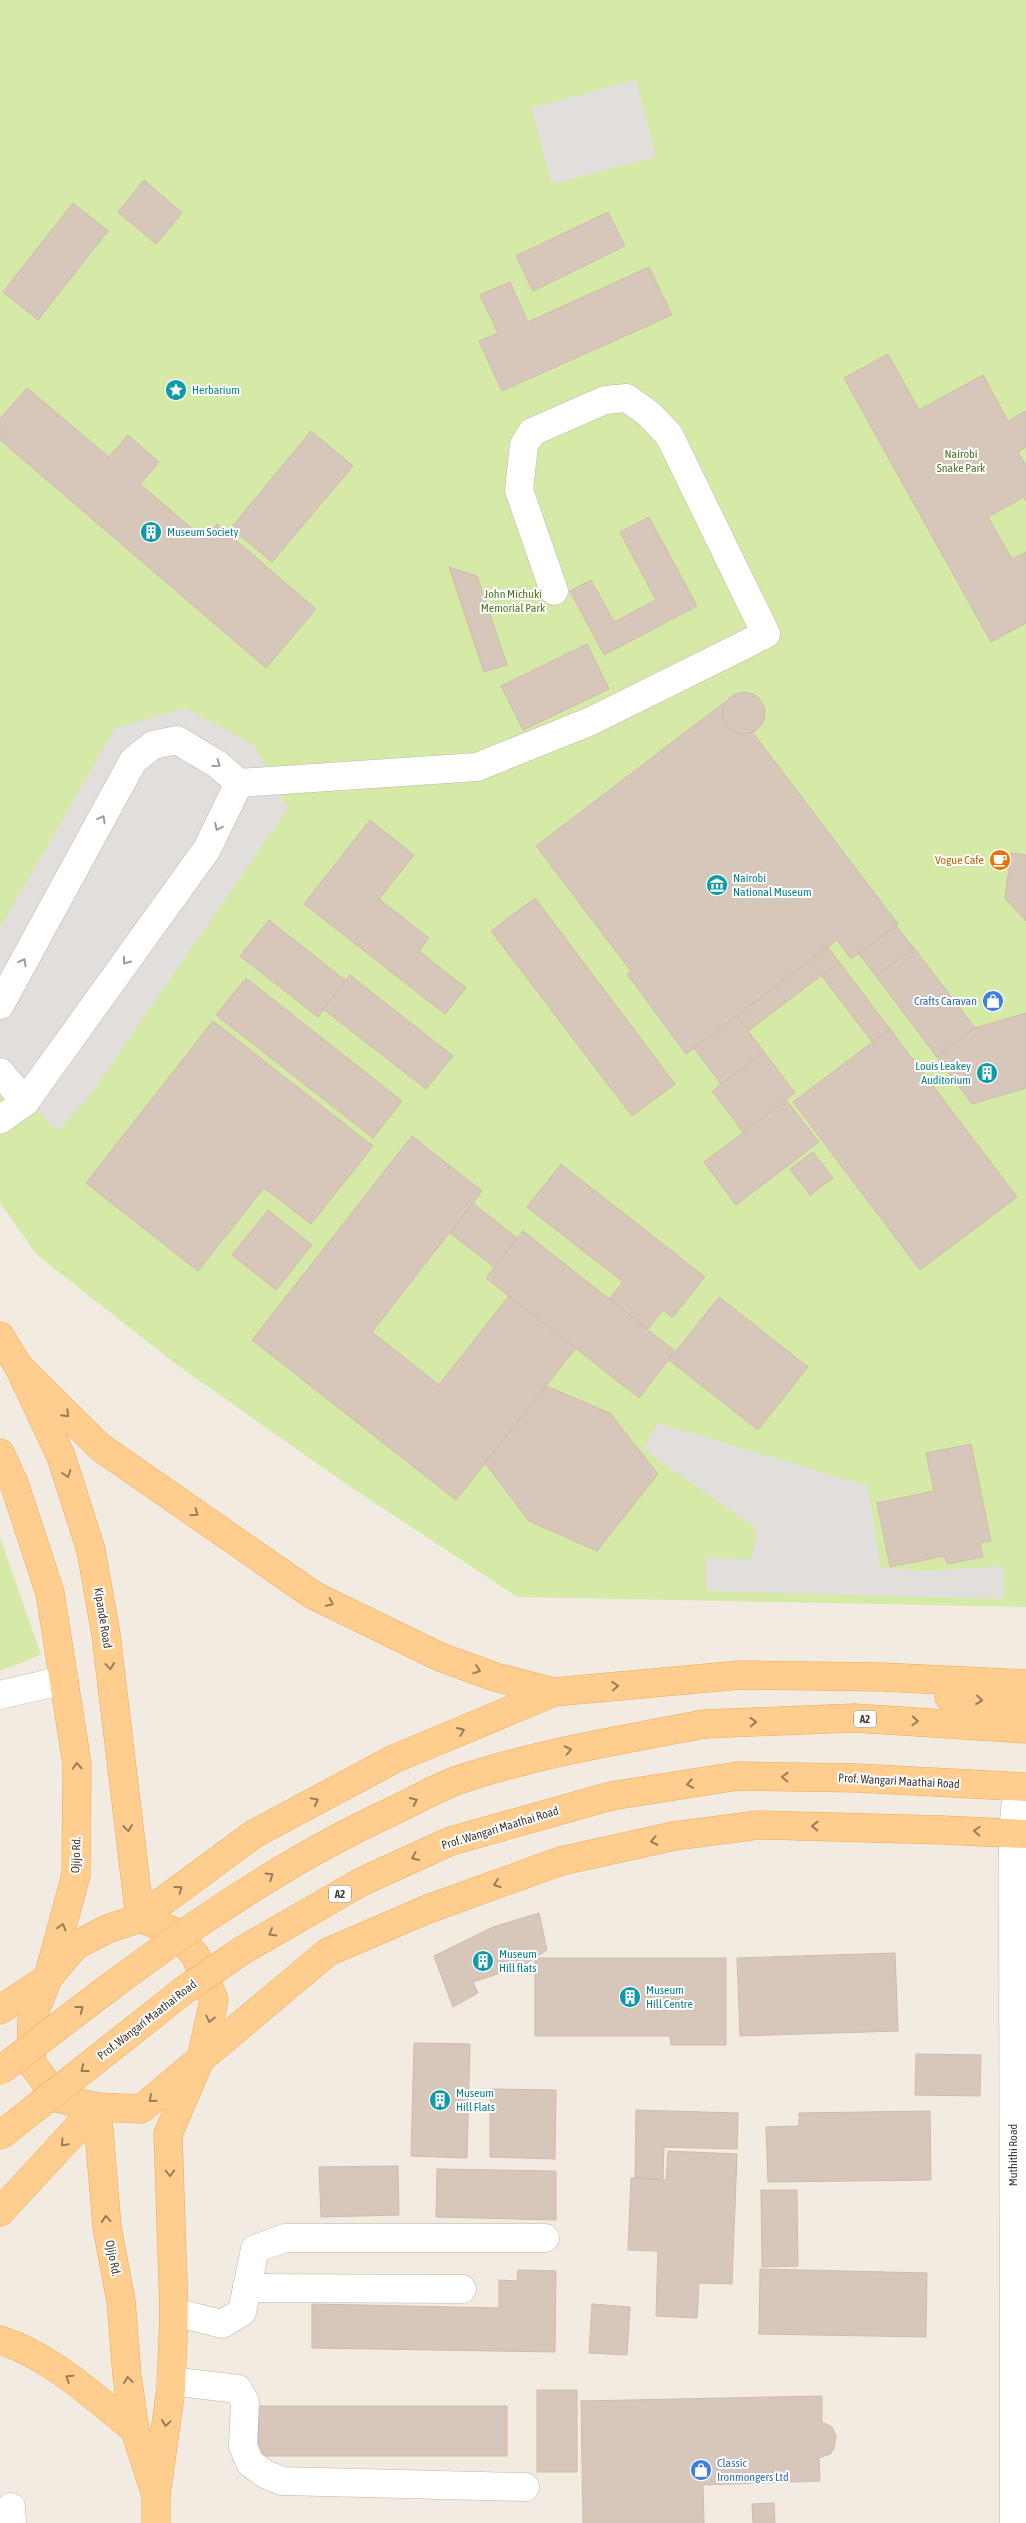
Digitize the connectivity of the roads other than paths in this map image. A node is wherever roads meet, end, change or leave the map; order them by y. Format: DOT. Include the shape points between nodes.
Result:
graph roads {
  1 [pos="554,591"];
  2 [pos="239,783"];
  3 [pos="0,1005"];
  4 [pos="0,1072"];
  5 [pos="25,1102"];
  6 [pos="0,1120"];
  7 [pos="0,1336"];
  8 [pos="19,1367"];
  9 [pos="0,1453"];
  10 [pos="882,1677"];
  11 [pos="64,1680"];
  12 [pos="1026,1684"];
  13 [pos="554,1692"];
  14 [pos="0,1695"];
  15 [pos="1026,1705"];
  16 [pos="1026,1729"];
  17 [pos="1021,1787"];
  18 [pos="1020,1834"];
  19 [pos="140,1918"];
  20 [pos="48,1978"];
  21 [pos="0,2010"];
  22 [pos="202,2056"];
  23 [pos="0,2071"];
  24 [pos="97,2107"];
  25 [pos="0,2136"];
  26 [pos="0,2212"];
  27 [pos="545,2238"];
  28 [pos="247,2288"];
  29 [pos="462,2289"];
  30 [pos="174,2312"];
  31 [pos="0,2340"];
  32 [pos="171,2381"];
  33 [pos="135,2430"];
  34 [pos="525,2487"];
  35 [pos="156,2495"];
  36 [pos="156,2523"];
  37 [pos="1014,2523"];
  1 -- 2 [label="street" via="518,490 524,445 532,432 605,400 627,398 649,414 669,435 766,634 591,722 477,767"];
  3 -- 2 [label="street, one-way" via="133,761 153,745 177,740 217,764"];
  2 -- 5 [label="street, one-way" via="208,849"];
  4 -- 5 [label="street"];
  5 -- 6 [label="street"];
  7 -- 8 [label="main road, Kipande Road"];
  8 -- 13 [label="main road, one-way" via="100,1447 313,1595 440,1657 495,1677"];
  8 -- 19 [label="main road, Kipande Road, one-way" via="61,1456 91,1550 106,1635"];
  9 -- 11 [label="main road, Ojijo Rd." via="15,1486 50,1593"];
  10 -- 12 [label="main road"];
  13 -- 10 [label="main road, one-way" via="740,1675"];
  10 -- 15 [label="main road, one-way" via="906,1692"];
  11 -- 14 [label="street"];
  20 -- 11 [label="main road, Ojijo Rd., one-way" via="76,1875 77,1764"];
  19 -- 13 [label="main road, one-way" via="254,1834 394,1759"];
  23 -- 16 [label="main road, A2, one-way, bridge" via="169,1943 272,1874 356,1828 457,1781 563,1751 704,1724 854,1718"];
  17 -- 18 [label="street, Muthithi Road"];
  17 -- 25 [label="main road, Prof. Wangari Maathai Road / A2, one-way, bridge" via="857,1778 738,1776 611,1796 451,1841 361,1882 243,1950 184,1991"];
  18 -- 22 [label="main road, one-way" via="758,1825 674,1836 561,1861 428,1909 328,1952"];
  18 -- 37 [label="street, Muthithi Road"];
  19 -- 20 [label="main road" via="107,1928 75,1946"];
  19 -- 22 [label="main road, one-way" via="172,1931 195,1955 214,2000"];
  20 -- 21 [label="main road"];
  20 -- 24 [label="main road, Ojijo Rd." via="32,2018 31,2062 57,2098"];
  22 -- 24 [label="main road, one-way" via="141,2109"];
  22 -- 30 [label="main road, one-way" via="168,2134"];
  24 -- 26 [label="main road, one-way"];
  33 -- 24 [label="main road, Ojijo Rd., one-way" via="121,2301 107,2227"];
  27 -- 28 [label="street" via="285,2238 255,2248"];
  28 -- 29 [label="street"];
  28 -- 30 [label="street" via="242,2312 222,2324"];
  30 -- 32 [label="main road"];
  33 -- 31 [label="main road, one-way" via="82,2387 24,2348"];
  32 -- 34 [label="street" via="238,2389 245,2402 243,2446 250,2463 282,2481"];
  32 -- 35 [label="main road, one-way"];
  33 -- 35 [label="main road, Ojijo Rd."];
  35 -- 36 [label="main road"];
}
